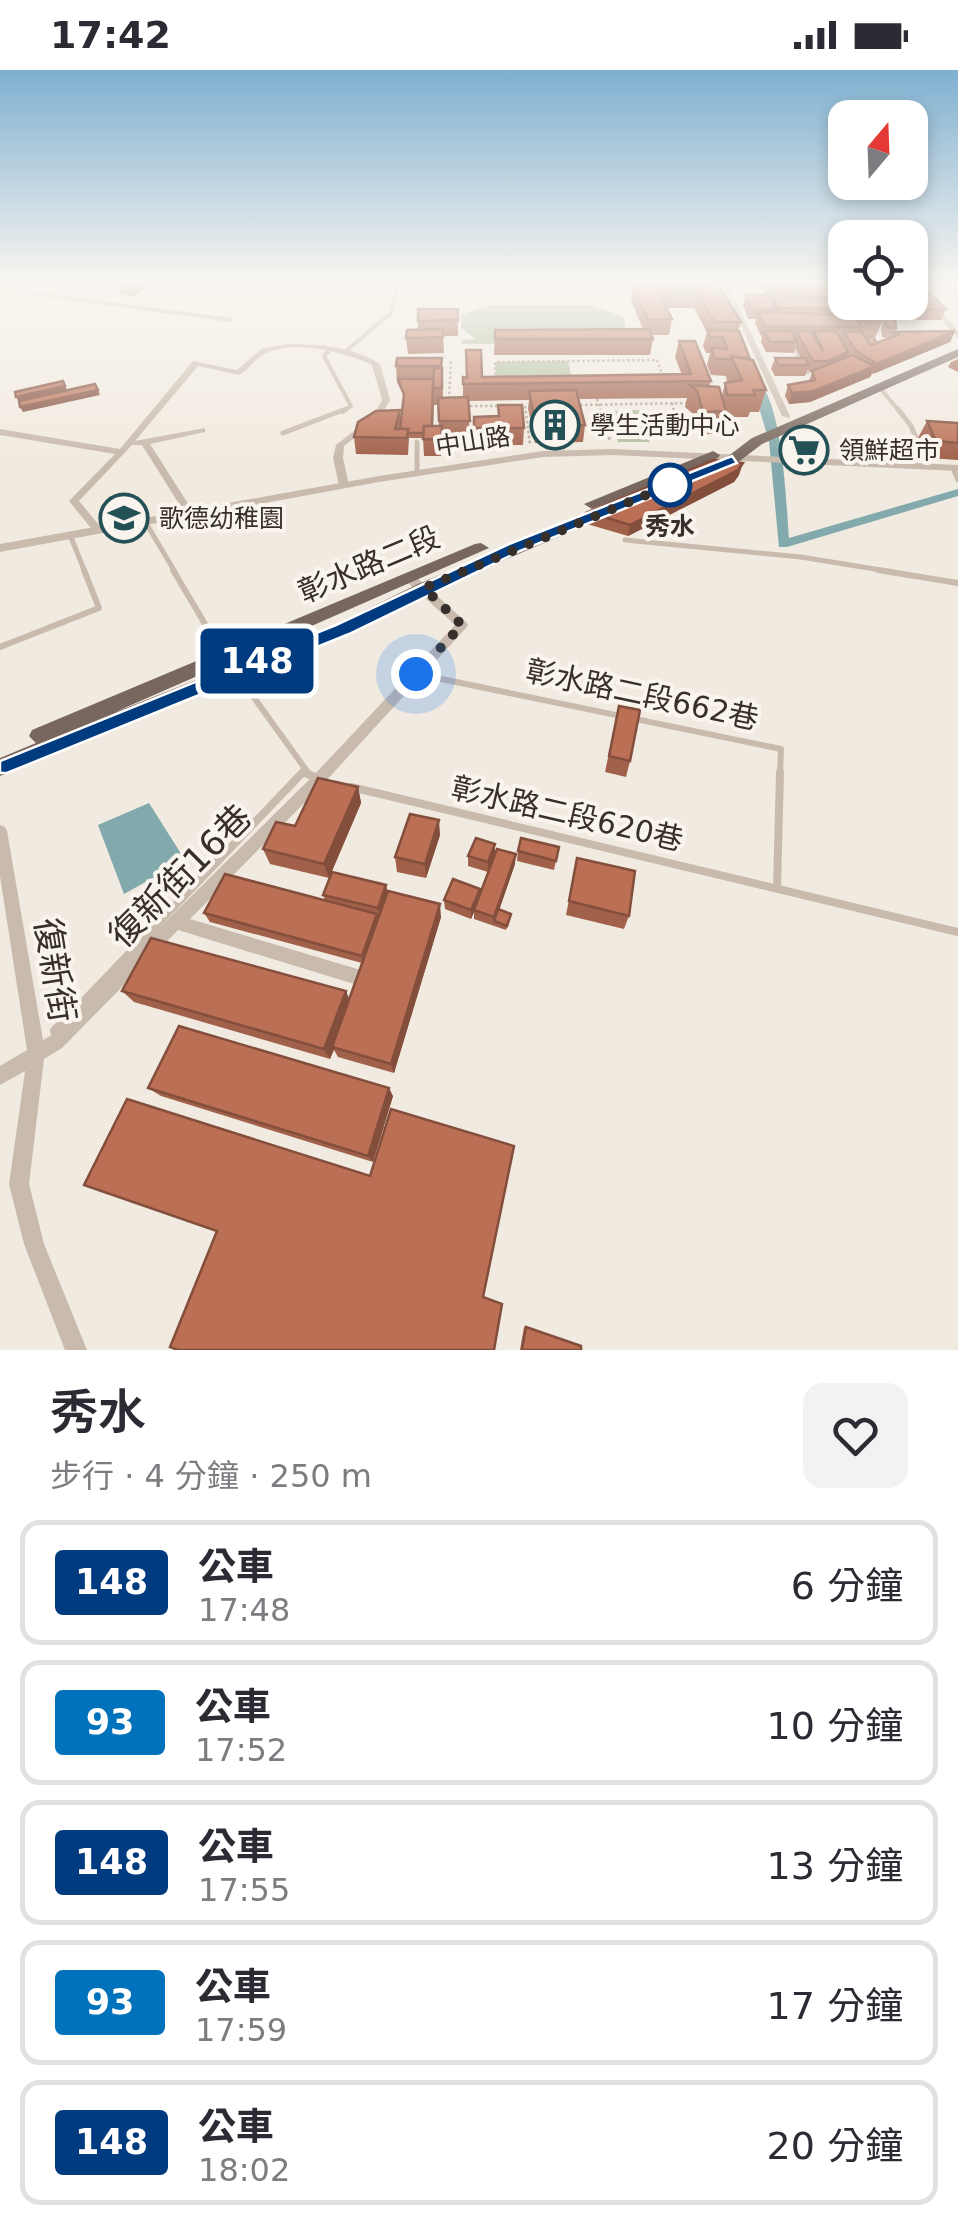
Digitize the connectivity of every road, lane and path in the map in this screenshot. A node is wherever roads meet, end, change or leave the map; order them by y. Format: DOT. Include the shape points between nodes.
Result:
graph roads {
  1 [pos="353,344"];
  2 [pos="753,344"];
  3 [pos="792,344"];
  4 [pos="948,344"];
  5 [pos="346,350"];
  6 [pos="328,352"];
  7 [pos="958,353"];
  8 [pos="586,355"];
  9 [pos="451,360"];
  10 [pos="588,361"];
  11 [pos="808,373"];
  12 [pos="879,386"];
  13 [pos="597,399"];
  14 [pos="672,403"];
  15 [pos="692,403"];
  16 [pos="598,405"];
  17 [pos="449,406"];
  18 [pos="468,406"];
  19 [pos="506,406"];
  20 [pos="525,406"];
  21 [pos="580,406"];
  22 [pos="788,420"];
  23 [pos="652,428"];
  24 [pos="663,429"];
  25 [pos="669,429"];
  26 [pos="678,429"];
  27 [pos="202,430"];
  28 [pos="0,432"];
  29 [pos="282,433"];
  30 [pos="680,435"];
  31 [pos="757,436"];
  32 [pos="144,442"];
  33 [pos="417,442"];
  34 [pos="125,449"];
  35 [pos="614,452"];
  36 [pos="532,455"];
  37 [pos="708,459"];
  38 [pos="732,460"];
  39 [pos="929,467"];
  40 [pos="956,472"];
  41 [pos="418,473"];
  42 [pos="344,485"];
  43 [pos="190,516"];
  44 [pos="146,523"];
  45 [pos="98,532"];
  46 [pos="70,536"];
  47 [pos="626,540"];
  48 [pos="509,543"];
  49 [pos="0,548"];
  50 [pos="417,583"];
  51 [pos="958,583"];
  52 [pos="0,647"];
  53 [pos="229,663"];
  54 [pos="416,674"];
  55 [pos="0,752"];
  56 [pos="0,767"];
  57 [pos="311,776"];
  58 [pos="0,831"];
  59 [pos="776,887"];
  60 [pos="176,922"];
  61 [pos="958,932"];
  62 [pos="364,979"];
  63 [pos="36,1052"];
  64 [pos="0,1076"];
  65 [pos="76,1350"];
  1 -- 5 [label="lane"];
  2 -- 22 [label="street"];
  3 -- 11 [label="lane"];
  4 -- 22 [label="main road"];
  5 -- 6 [label="street"];
  5 -- 42 [label="street" via="376,364 386,400 340,445"];
  6 -- 29 [label="lane" via="324,356 351,406"];
  6 -- 34 [label="street" via="302,345 264,351 239,372 196,364"];
  7 -- 12 [label="main road"];
  8 -- 10 [label="path"];
  9 -- 17 [label="path"];
  10 -- 10 [label="path" via="657,360 667,388 498,390 495,362"];
  12 -- 22 [label="main road"];
  12 -- 39 [label="lane" via="910,426"];
  13 -- 16 [label="path"];
  14 -- 15 [label="path"];
  14 -- 16 [label="path"];
  14 -- 26 [label="path"];
  16 -- 21 [label="path"];
  16 -- 35 [label="path"];
  18 -- 19 [label="path"];
  20 -- 36 [label="path"];
  22 -- 31 [label="main road"];
  23 -- 24 [label="path"];
  25 -- 26 [label="path"];
  26 -- 30 [label="path"];
  27 -- 32 [label="street"];
  28 -- 34 [label="street"];
  31 -- 37 [label="main road, 彰水路二段"];
  31 -- 38 [label="main road, 彰水路二段"];
  32 -- 34 [label="street"];
  32 -- 43 [label="street"];
  33 -- 41 [label="lane"];
  34 -- 45 [label="street" via="74,501"];
  35 -- 36 [label="street, 中山路"];
  35 -- 37 [label="street, 中山路"];
  36 -- 41 [label="street, 中山路"];
  37 -- 38 [label="street, 中山路"];
  37 -- 48 [label="main road, 彰水路二段"];
  38 -- 39 [label="street, 中山路"];
  38 -- 48 [label="main road, 彰水路二段"];
  39 -- 40 [label="street, 中山路"];
  41 -- 42 [label="street, 中山路"];
  42 -- 43 [label="street, 中山路"];
  43 -- 44 [label="street, 中山路"];
  44 -- 45 [label="street, 中山路"];
  44 -- 53 [label="lane"];
  45 -- 46 [label="street, 中山路"];
  46 -- 49 [label="street, 中山路"];
  46 -- 52 [label="lane" via="99,608"];
  47 -- 51 [label="lane" via="801,557"];
  48 -- 50 [label="main road, 彰水路二段"];
  50 -- 53 [label="main road, 彰水路二段" via="343,629"];
  50 -- 54 [label="street" via="462,625"];
  53 -- 55 [label="main road, 彰水路二段"];
  53 -- 56 [label="main road, 彰水路二段"];
  53 -- 57 [label="lane"];
  54 -- 57 [label="street"];
  54 -- 59 [label="lane, 彰水路二段662巷" via="781,749"];
  57 -- 59 [label="lane, 彰水路二段620巷"];
  57 -- 60 [label="street, 復新街16巷"];
  57 -- 63 [label="lane"];
  58 -- 63 [label="street, 復新街"];
  59 -- 61 [label="lane, 彰水路二段620巷"];
  60 -- 62 [label="street"];
  60 -- 63 [label="street, 復新街16巷" via="56,1042"];
  63 -- 64 [label="street, 復新街16巷"];
  63 -- 65 [label="street, 復新街" via="19,1184 34,1244"];
}
